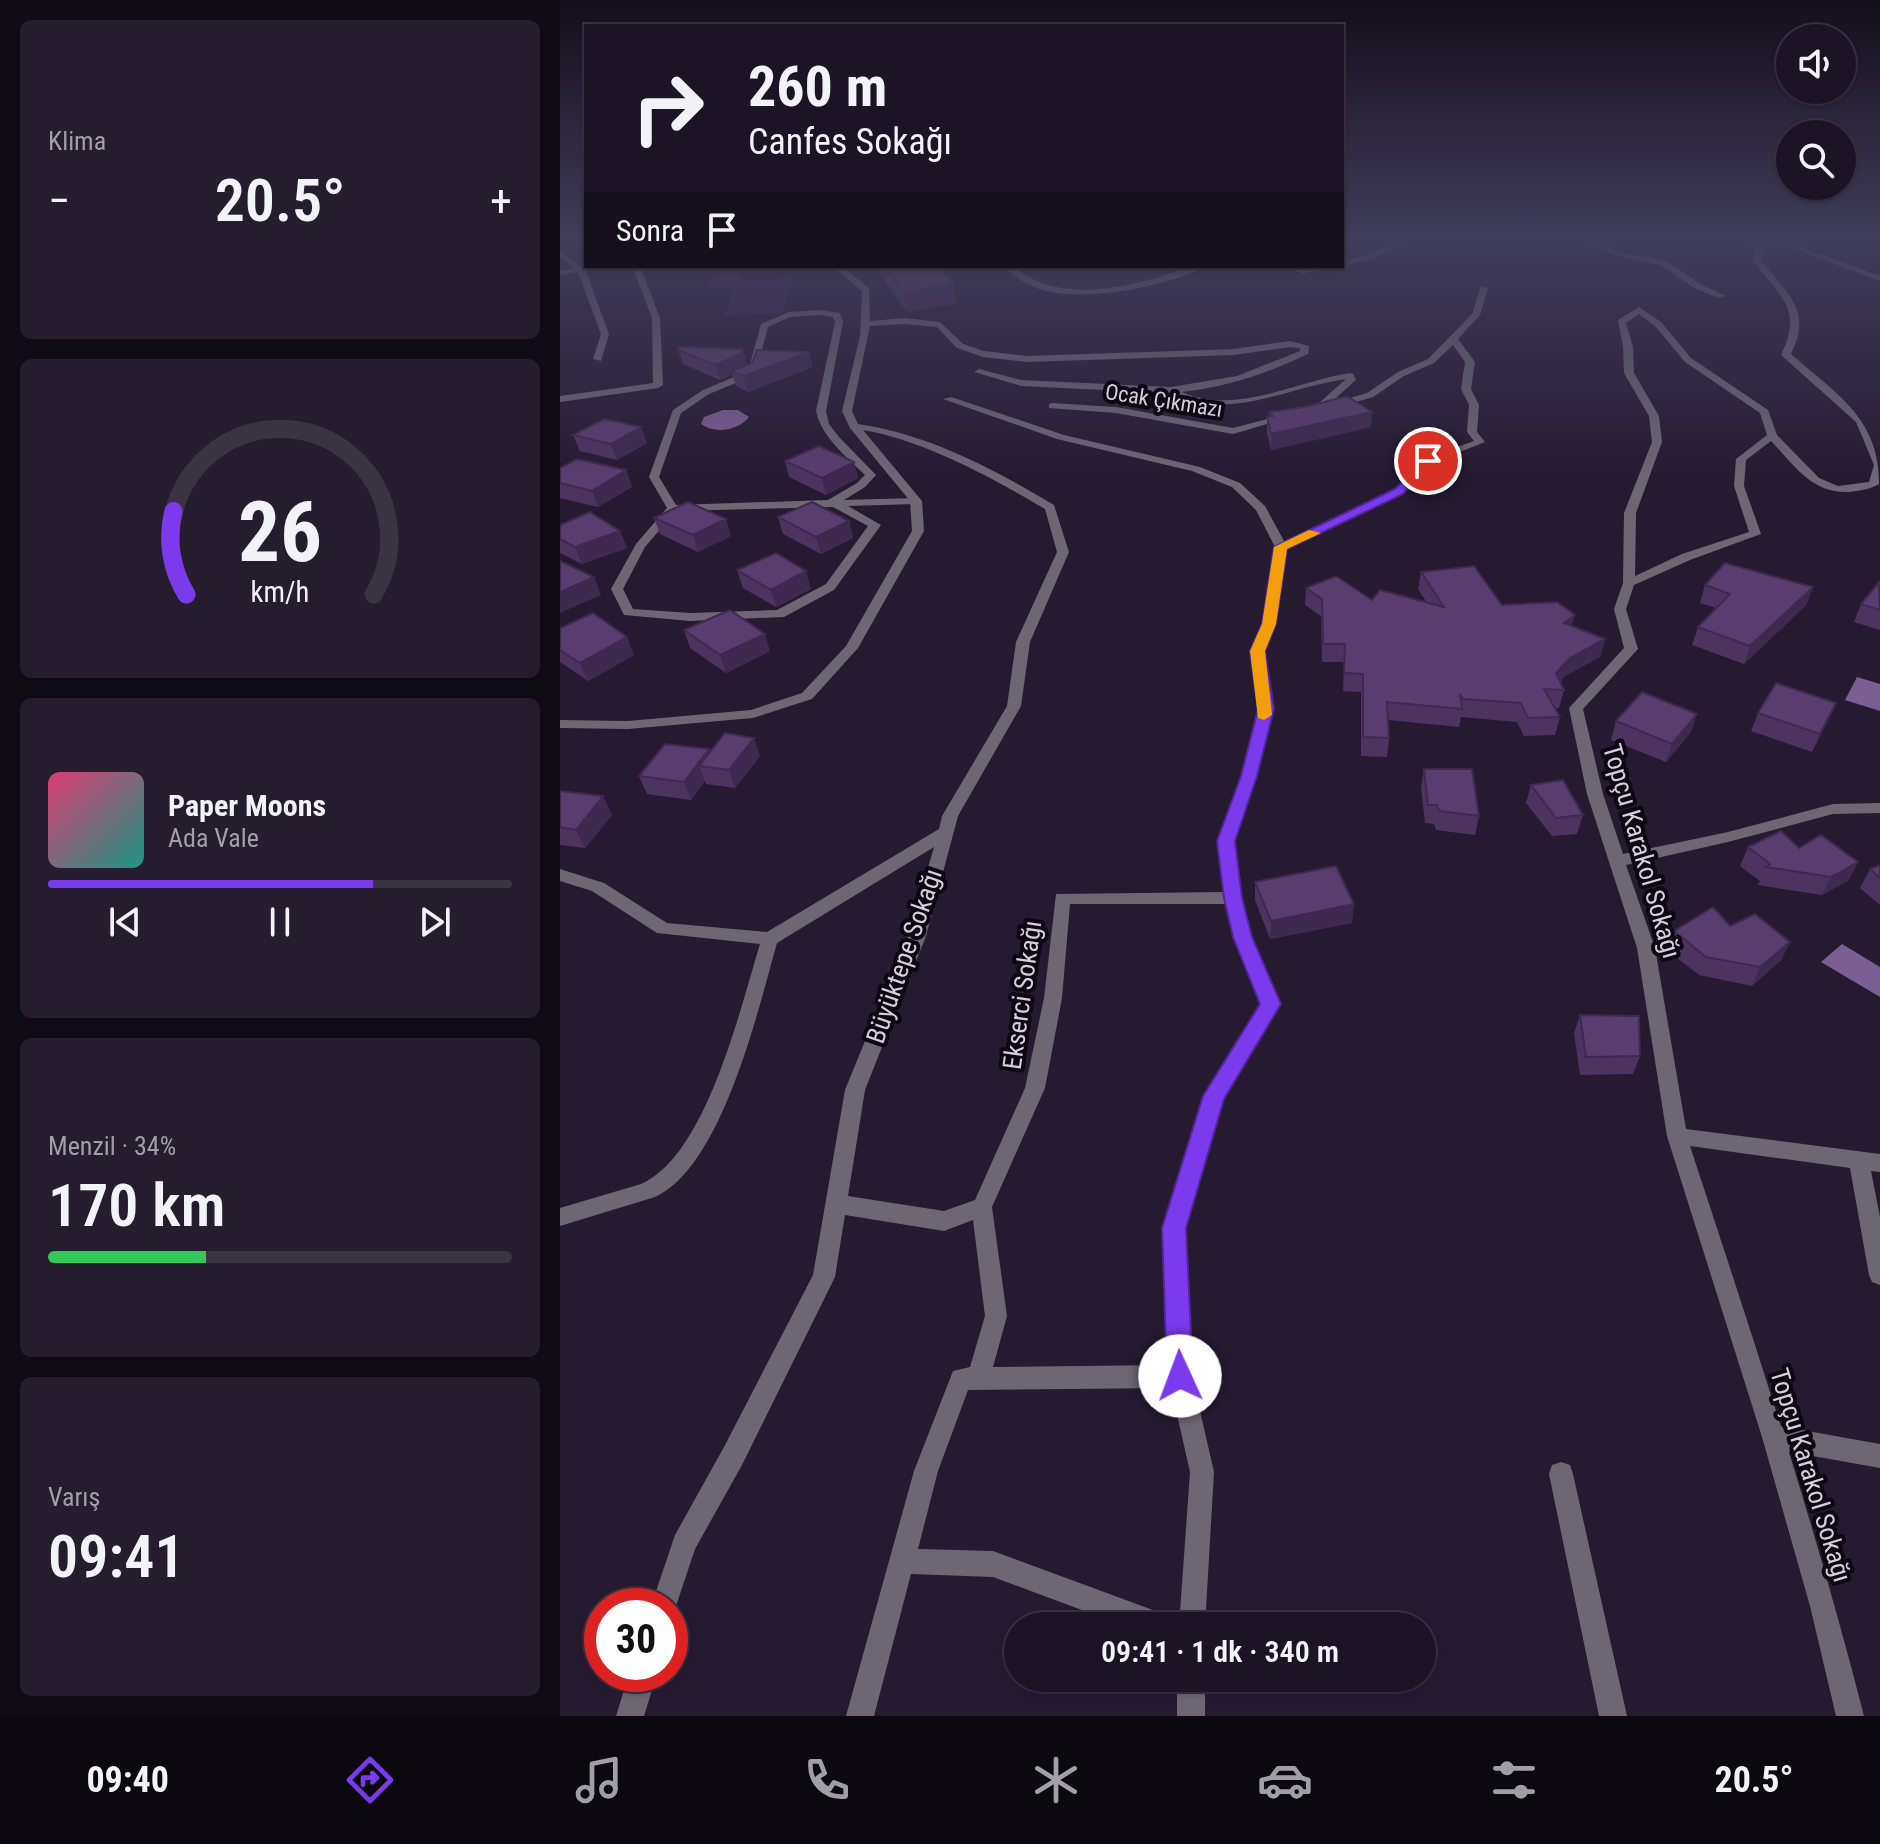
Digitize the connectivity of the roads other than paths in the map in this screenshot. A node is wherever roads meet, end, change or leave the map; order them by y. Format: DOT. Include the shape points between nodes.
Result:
graph roads {
  1 [pos="599,317"];
  2 [pos="656,317"];
  3 [pos="791,317"];
  4 [pos="838,317"];
  5 [pos="867,317"];
  6 [pos="1474,317"];
  7 [pos="1628,317"];
  8 [pos="1649,317"];
  9 [pos="1793,317"];
  10 [pos="867,324"];
  11 [pos="1453,339"];
  12 [pos="598,359"];
  13 [pos="979,372"];
  14 [pos="1171,390"];
  15 [pos="560,399"];
  16 [pos="948,399"];
  17 [pos="1052,406"];
  18 [pos="1307,412"];
  19 [pos="854,426"];
  20 [pos="1772,436"];
  21 [pos="916,501"];
  22 [pos="832,502"];
  23 [pos="673,508"];
  24 [pos="1281,547"];
  25 [pos="1629,583"];
  26 [pos="560,724"];
  27 [pos="1880,808"];
  28 [pos="946,832"];
  29 [pos="1617,861"];
  30 [pos="560,875"];
  31 [pos="1233,898"];
  32 [pos="770,939"];
  33 [pos="1677,1136"];
  34 [pos="1870,1161"];
  35 [pos="836,1204"];
  36 [pos="982,1207"];
  37 [pos="560,1217"];
  38 [pos="1880,1275"];
  39 [pos="1180,1376"];
  40 [pos="978,1379"];
  41 [pos="1774,1437"];
  42 [pos="1880,1456"];
  43 [pos="1561,1474"];
  44 [pos="902,1561"];
  45 [pos="670,1588"];
  46 [pos="1123,1612"];
  47 [pos="1193,1612"];
  48 [pos="637,1692"];
  49 [pos="1191,1692"];
  50 [pos="630,1716"];
  51 [pos="860,1716"];
  52 [pos="1191,1716"];
  53 [pos="1613,1716"];
  54 [pos="1850,1716"];
  1 -- 12 [label="street" via="605,334"];
  2 -- 15 [label="street" via="658,385"];
  3 -- 23 [label="street" via="764,326 752,373 706,392 677,412 654,477"];
  4 -- 22 [label="street" via="821,411 824,424 871,475"];
  5 -- 10 [label="street"];
  6 -- 11 [label="street, Ocak Çıkmazı"];
  7 -- 25 [label="street" via="1621,322 1629,373 1654,416 1657,442 1630,513"];
  8 -- 20 [label="street" via="1688,360 1764,412"];
  9 -- 20 [label="street" via="1796,330 1786,355 1861,421 1879,465 1874,484 1850,491 1820,487"];
  10 -- 14 [label="street" via="940,325 960,346 1027,359 1304,346 1305,352 1261,373 1220,385"];
  10 -- 19 [label="street" via="847,411"];
  11 -- 18 [label="street, Ocak Çıkmazı" via="1431,361 1370,395"];
  11 -- 24 [label="street" via="1470,362 1466,389 1474,405 1472,432 1480,442 1428,461 1399,491"];
  13 -- 14 [label="street" via="1021,383"];
  14 -- 18 [label="street" via="1187,400 1217,404 1350,376"];
  16 -- 24 [label="street" via="1061,437 1196,469 1236,485 1261,508"];
  17 -- 18 [label="street, Ocak Çıkmazı" via="1116,410 1233,431"];
  19 -- 21 [label="street"];
  19 -- 28 [label="street, Büyüktepe Sokağı" via="886,431 993,473 1050,507 1063,552 1023,642 1014,706 950,816"];
  20 -- 25 [label="street" via="1741,459 1739,486 1755,534"];
  21 -- 22 [label="street"];
  21 -- 26 [label="street" via="918,531 912,542 851,648 807,696 753,714 628,725"];
  22 -- 23 [label="street"];
  22 -- 23 [label="street" via="875,525 830,587 780,614 690,617 628,612 617,589 640,546"];
  24 -- 31 [label="street" via="1269,624 1257,651 1266,709 1226,841"];
  25 -- 29 [label="street, Topçu Karakol Sokağı" via="1620,609 1631,649 1576,708"];
  27 -- 29 [label="street" via="1833,809"];
  28 -- 32 [label="street"];
  28 -- 35 [label="street, Büyüktepe Sokağı" via="917,936 855,1090"];
  29 -- 33 [label="street, Topçu Karakol Sokağı" via="1646,948"];
  30 -- 32 [label="street" via="598,887 663,929"];
  31 -- 36 [label="street, Ekserci Sokağı" via="1062,898 1053,998 1035,1088"];
  31 -- 39 [label="street" via="1271,1004 1214,1096 1174,1228"];
  32 -- 37 [label="street" via="703,1134 685,1162 661,1185"];
  33 -- 34 [label="street"];
  33 -- 41 [label="street, Topçu Karakol Sokağı"];
  34 -- 38 [label="street"];
  35 -- 36 [label="street" via="944,1221"];
  35 -- 45 [label="street, Büyüktepe Sokağı" via="824,1277 684,1544"];
  36 -- 40 [label="street" via="996,1316"];
  39 -- 40 [label="street"];
  39 -- 47 [label="street" via="1202,1472"];
  40 -- 44 [label="street" via="961,1379 926,1471"];
  41 -- 42 [label="street"];
  41 -- 54 [label="street, Topçu Karakol Sokağı"];
  43 -- 53 [label="street"];
  44 -- 46 [label="street" via="993,1564"];
  44 -- 51 [label="street"];
  48 -- 50 [label="street"];
  49 -- 52 [label="street"];
}
